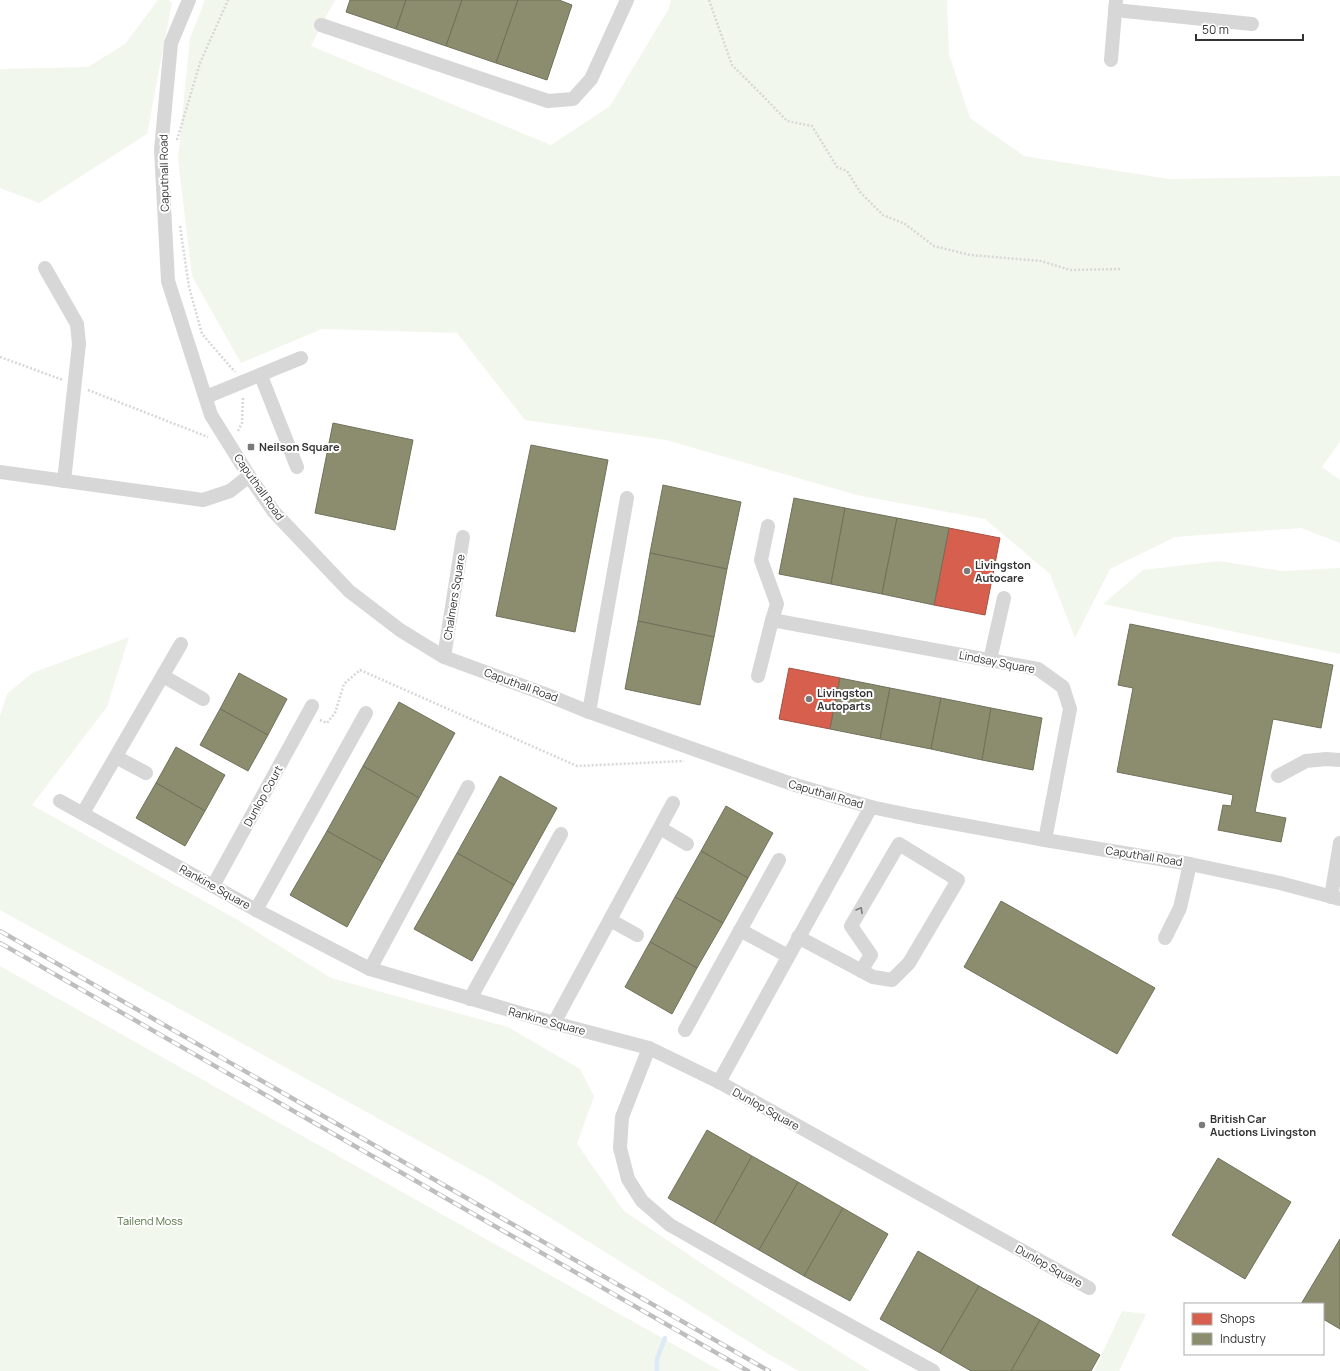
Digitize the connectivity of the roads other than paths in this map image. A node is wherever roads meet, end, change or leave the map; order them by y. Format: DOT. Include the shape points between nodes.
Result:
graph roads {
  1 [pos="189,0"];
  2 [pos="627,0"];
  3 [pos="1115,5"];
  4 [pos="1252,24"];
  5 [pos="321,25"];
  6 [pos="1111,60"];
  7 [pos="45,268"];
  8 [pos="301,358"];
  9 [pos="261,376"];
  10 [pos="206,397"];
  11 [pos="297,467"];
  12 [pos="0,472"];
  13 [pos="249,476"];
  14 [pos="64,481"];
  15 [pos="627,498"];
  16 [pos="768,526"];
  17 [pos="463,537"];
  18 [pos="1004,598"];
  19 [pos="772,620"];
  20 [pos="181,644"];
  21 [pos="444,657"];
  22 [pos="990,660"];
  23 [pos="163,676"];
  24 [pos="758,676"];
  25 [pos="203,699"];
  26 [pos="310,710"];
  27 [pos="589,712"];
  28 [pos="366,713"];
  29 [pos="116,757"];
  30 [pos="1340,760"];
  31 [pos="146,773"];
  32 [pos="1278,776"];
  33 [pos="468,787"];
  34 [pos="60,801"];
  35 [pos="673,803"];
  36 [pos="871,807"];
  37 [pos="83,814"];
  38 [pos="660,828"];
  39 [pos="561,834"];
  40 [pos="1045,840"];
  41 [pos="1340,843"];
  42 [pos="687,844"];
  43 [pos="779,860"];
  44 [pos="1190,864"];
  45 [pos="213,886"];
  46 [pos="1335,898"];
  47 [pos="256,910"];
  48 [pos="610,920"];
  49 [pos="740,930"];
  50 [pos="637,935"];
  51 [pos="798,937"];
  52 [pos="1165,938"];
  53 [pos="788,956"];
  54 [pos="370,970"];
  55 [pos="861,971"];
  56 [pos="470,999"];
  57 [pos="554,1023"];
  58 [pos="685,1030"];
  59 [pos="649,1048"];
  60 [pos="719,1082"];
  61 [pos="1089,1288"];
  62 [pos="932,1371"];
  1 -- 10 [label="street, Caputhall Road" via="171,43 161,150 168,281"];
  2 -- 5 [label="street" via="591,79 573,99 548,101"];
  3 -- 4 [label="street"];
  3 -- 6 [label="street"];
  7 -- 14 [label="street" via="77,324 79,344"];
  8 -- 9 [label="street"];
  9 -- 10 [label="street"];
  9 -- 11 [label="street"];
  10 -- 13 [label="street, Caputhall Road" via="211,415"];
  12 -- 14 [label="street"];
  13 -- 14 [label="street" via="230,491 203,500"];
  13 -- 21 [label="street, Caputhall Road" via="274,512 348,591 400,630"];
  15 -- 27 [label="street"];
  16 -- 19 [label="street" via="761,560 777,604"];
  17 -- 21 [label="street, Chalmers Square"];
  18 -- 22 [label="street"];
  19 -- 22 [label="street, Lindsay Square"];
  19 -- 24 [label="street"];
  20 -- 23 [label="street"];
  21 -- 27 [label="street, Caputhall Road"];
  22 -- 40 [label="street, Lindsay Square" via="1038,669 1063,687 1070,709"];
  23 -- 25 [label="street"];
  23 -- 29 [label="street"];
  26 -- 45 [label="street, Dunlop Court"];
  27 -- 36 [label="street, Caputhall Road" via="792,784"];
  28 -- 47 [label="street"];
  29 -- 31 [label="street"];
  29 -- 37 [label="street"];
  30 -- 32 [label="street" via="1306,761"];
  33 -- 54 [label="street"];
  34 -- 37 [label="street, Rankine Square"];
  35 -- 38 [label="street"];
  36 -- 40 [label="street, Caputhall Road"];
  36 -- 51 [label="street"];
  37 -- 45 [label="street, Rankine Square"];
  38 -- 42 [label="street"];
  38 -- 48 [label="street"];
  39 -- 56 [label="street"];
  40 -- 44 [label="street, Caputhall Road"];
  41 -- 46 [label="street"];
  43 -- 49 [label="street"];
  44 -- 46 [label="street, Caputhall Road" via="1280,883"];
  44 -- 52 [label="street" via="1180,908"];
  45 -- 47 [label="street, Rankine Square"];
  47 -- 54 [label="street, Rankine Square"];
  48 -- 50 [label="street"];
  48 -- 57 [label="street"];
  49 -- 53 [label="street"];
  49 -- 58 [label="street"];
  51 -- 53 [label="street"];
  51 -- 55 [label="street"];
  53 -- 60 [label="street"];
  54 -- 56 [label="street, Rankine Square"];
  55 -- 55 [label="street, one-way" via="871,955 851,926 899,844 958,880 913,957 892,980 873,977"];
  56 -- 57 [label="street, Rankine Square"];
  57 -- 59 [label="street, Rankine Square"];
  59 -- 60 [label="street, Rankine Square"];
  59 -- 62 [label="street" via="622,1117 620,1148 628,1179 642,1201 670,1225"];
  60 -- 61 [label="street, Dunlop Square"];
}
